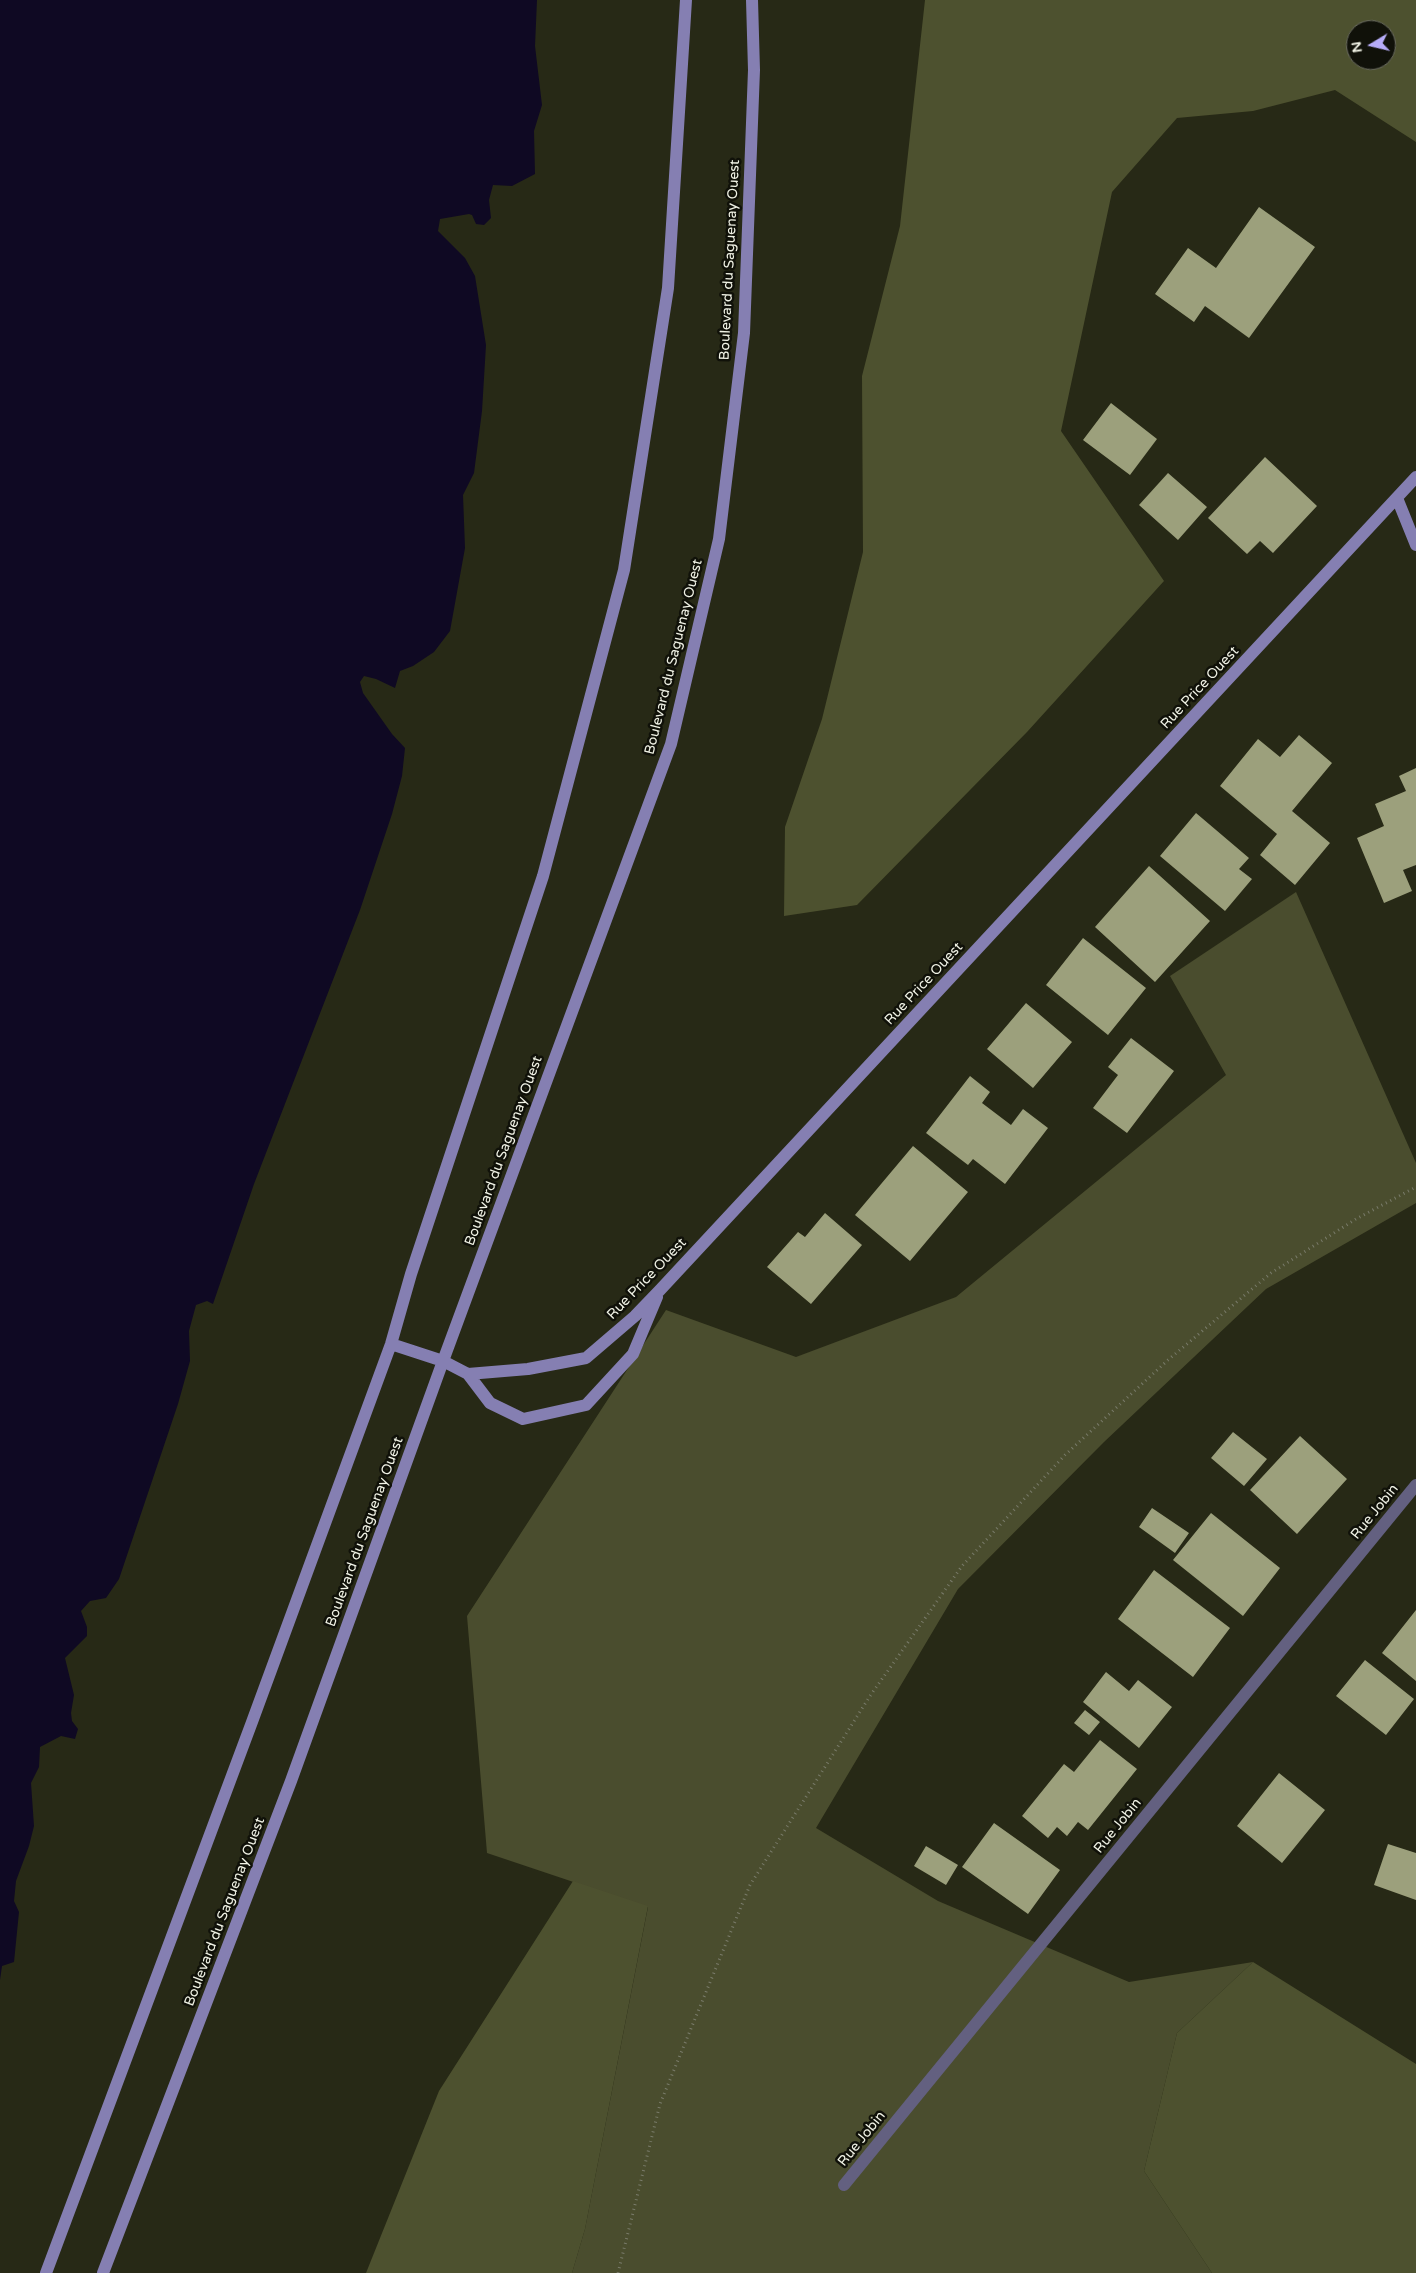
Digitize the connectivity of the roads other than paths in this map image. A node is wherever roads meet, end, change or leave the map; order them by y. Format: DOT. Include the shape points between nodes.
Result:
graph roads {
  1 [pos="686,0"];
  2 [pos="752,0"];
  3 [pos="1416,477"];
  4 [pos="1397,498"];
  5 [pos="1416,545"];
  6 [pos="660,1290"];
  7 [pos="391,1344"];
  8 [pos="443,1361"];
  9 [pos="468,1374"];
  10 [pos="1416,1485"];
  11 [pos="844,2185"];
  12 [pos="46,2273"];
  13 [pos="103,2273"];
  1 -- 7 [label="main road" via="668,288 624,570 543,876 411,1274"];
  2 -- 8 [label="main road, Boulevard du Saguenay Ouest" via="754,70 744,333 719,539 671,744"];
  3 -- 4 [label="main road, Rue Price Ouest"];
  4 -- 5 [label="main road"];
  4 -- 6 [label="main road, Rue Price Ouest"];
  6 -- 9 [label="main road, Rue Price Ouest" via="586,1358 528,1369"];
  6 -- 9 [label="main road" via="633,1354 586,1405 523,1419 490,1403"];
  7 -- 8 [label="main road"];
  7 -- 12 [label="main road"];
  8 -- 9 [label="main road"];
  8 -- 13 [label="main road, Boulevard du Saguenay Ouest" via="291,1780"];
  10 -- 11 [label="street, Rue Jobin"];
}
